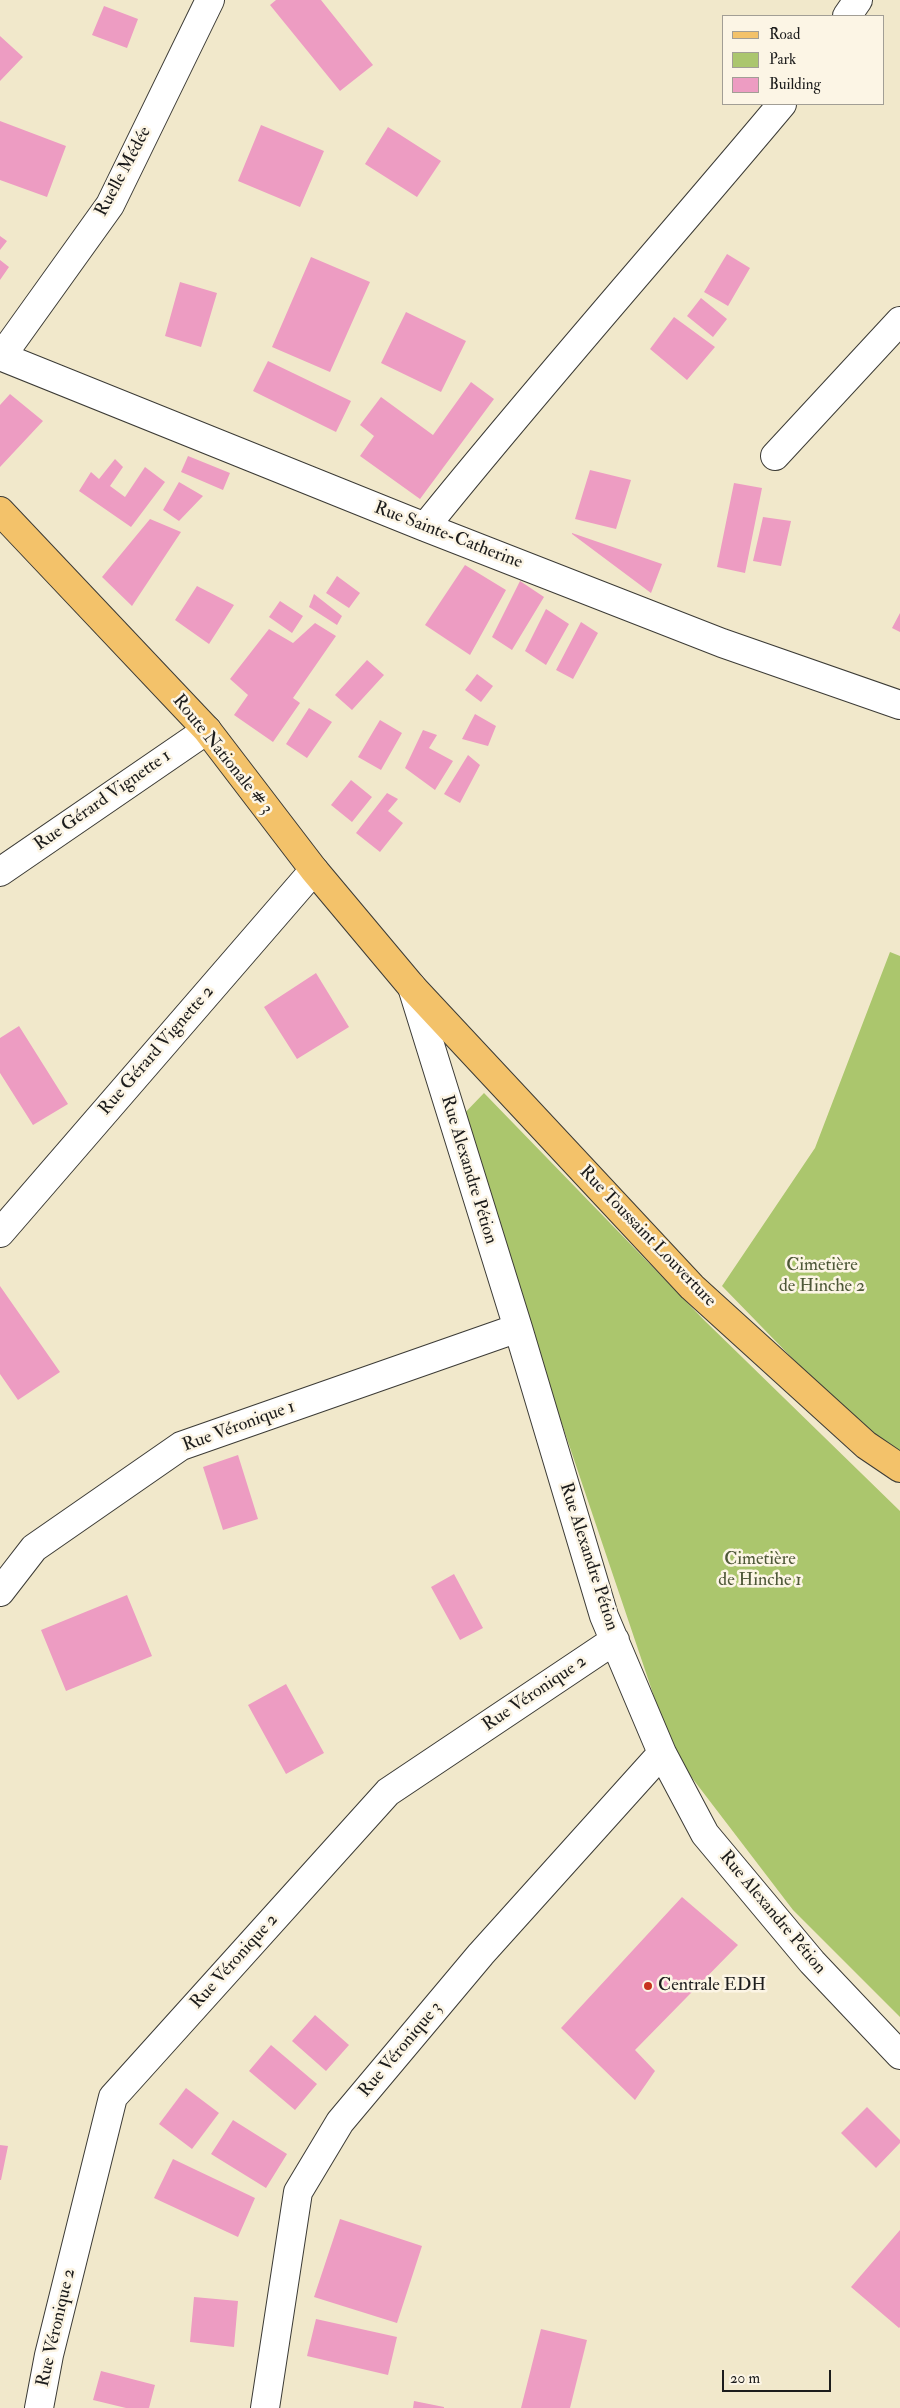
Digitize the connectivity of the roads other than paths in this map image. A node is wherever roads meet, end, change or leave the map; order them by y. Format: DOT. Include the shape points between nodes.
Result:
graph roads {
  1 [pos="210,0"];
  2 [pos="858,0"];
  3 [pos="848,15"];
  4 [pos="781,105"];
  5 [pos="900,321"];
  6 [pos="0,357"];
  7 [pos="775,456"];
  8 [pos="0,511"];
  9 [pos="425,527"];
  10 [pos="900,705"];
  11 [pos="207,730"];
  12 [pos="314,870"];
  13 [pos="0,872"];
  14 [pos="412,987"];
  15 [pos="0,1233"];
  16 [pos="518,1328"];
  17 [pos="900,1468"];
  18 [pos="0,1592"];
  19 [pos="615,1640"];
  20 [pos="662,1753"];
  21 [pos="900,2055"];
  22 [pos="39,2408"];
  23 [pos="265,2408"];
  1 -- 6 [label="street, Ruelle Médée" via="110,205"];
  2 -- 3 [label="street"];
  4 -- 9 [label="street" via="518,412"];
  5 -- 7 [label="street"];
  6 -- 9 [label="street, Rue Sainte-Catherine"];
  8 -- 11 [label="main road, Route Nationale # 3"];
  9 -- 10 [label="street, Rue Sainte-Catherine" via="722,643"];
  11 -- 12 [label="main road, Route Nationale # 3"];
  11 -- 13 [label="street, Rue Gérard Vignette 1"];
  12 -- 14 [label="main road, Route Nationale # 3"];
  12 -- 15 [label="street, Rue Gérard Vignette 2"];
  14 -- 16 [label="street, Rue Alexandre Pétion"];
  14 -- 17 [label="main road, Rue Toussaint Louverture" via="692,1287 866,1445"];
  16 -- 18 [label="street, Rue Véronique 1" via="181,1446 34,1548"];
  16 -- 19 [label="street, Rue Alexandre Pétion" via="604,1616"];
  19 -- 20 [label="street, Rue Alexandre Pétion"];
  19 -- 22 [label="street, Rue Véronique 2" via="388,1792 113,2097"];
  20 -- 21 [label="street, Rue Alexandre Pétion" via="705,1834 812,1962"];
  20 -- 23 [label="street, Rue Véronique 3" via="481,1954 340,2122 298,2192"];
}
